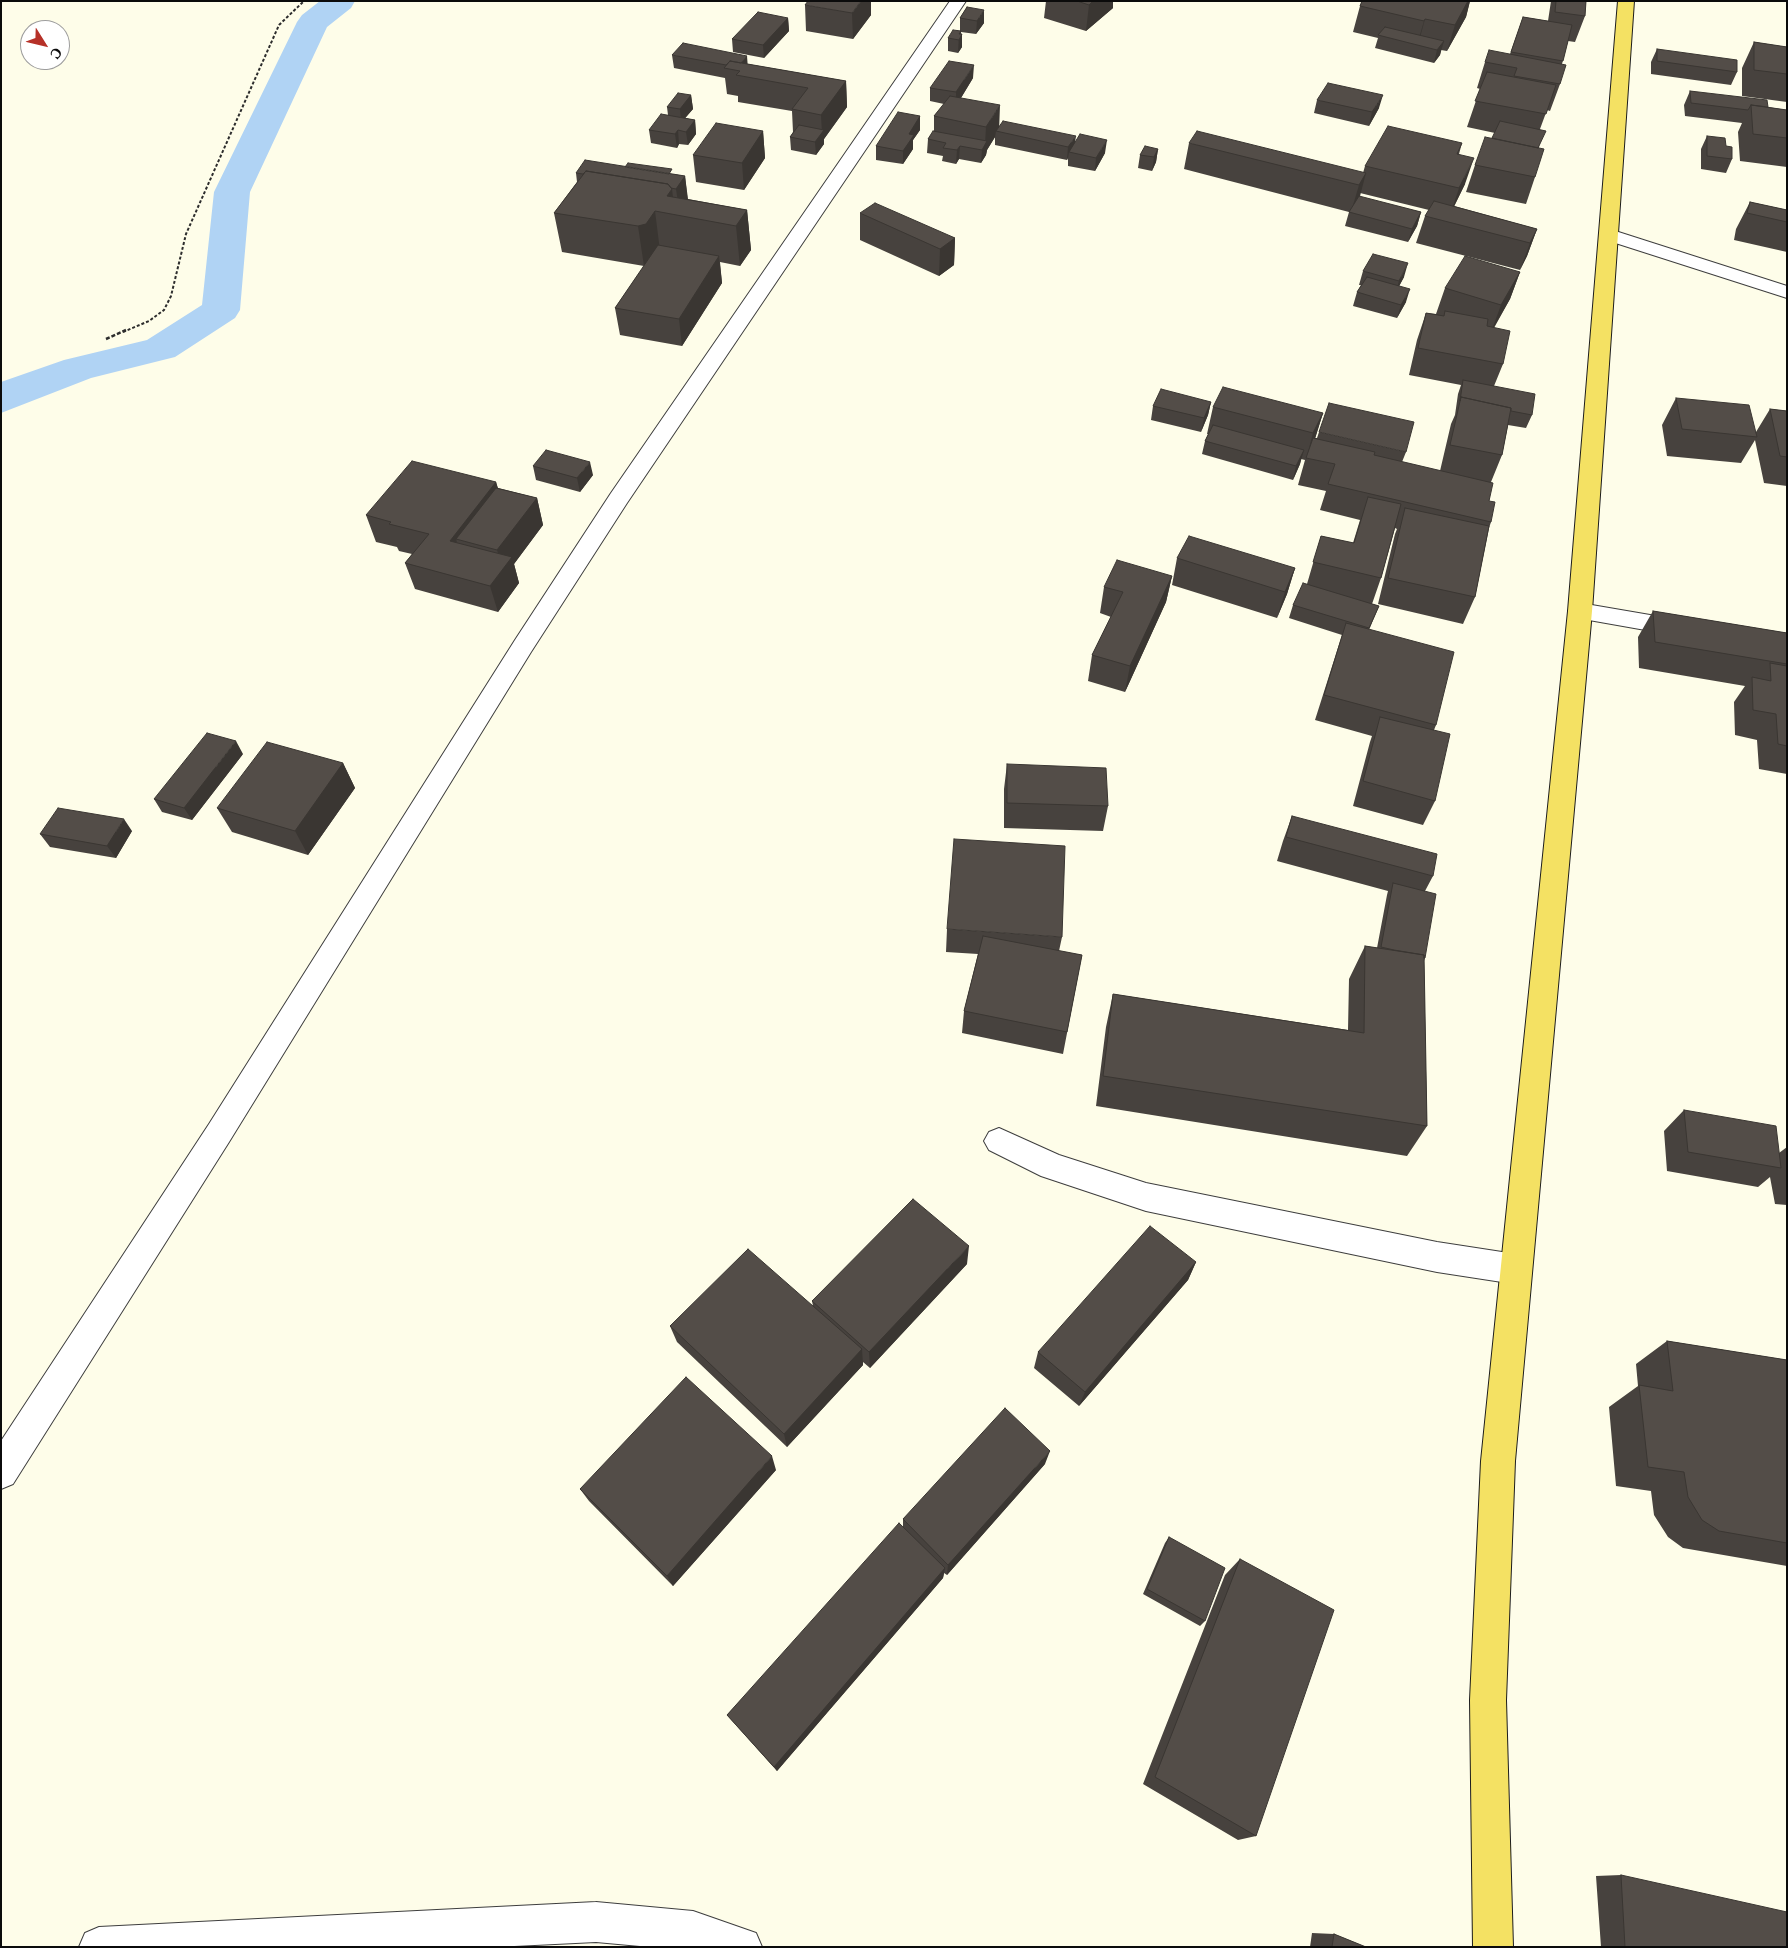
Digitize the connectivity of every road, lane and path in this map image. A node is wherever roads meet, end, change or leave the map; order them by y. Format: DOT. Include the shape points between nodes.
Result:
graph roads {
  1 [pos="304,1"];
  2 [pos="958,1"];
  3 [pos="1626,1"];
  4 [pos="1609,235"];
  5 [pos="1787,292"];
  6 [pos="106,339"];
  7 [pos="1580,611"];
  8 [pos="1708,633"];
  9 [pos="999,1141"];
  10 [pos="1515,1269"];
  11 [pos="1,1472"];
  12 [pos="99,1947"];
  13 [pos="742,1947"];
  14 [pos="1493,1947"];
  1 -- 6 [label="path" via="279,25 186,234 171,296 164,310"];
  2 -- 11 [label="street" via="619,498"];
  3 -- 4 [label="main road"];
  4 -- 5 [label="street"];
  4 -- 7 [label="main road"];
  7 -- 8 [label="street"];
  7 -- 10 [label="main road"];
  9 -- 10 [label="street" via="1052,1166 1146,1197 1437,1257"];
  10 -- 14 [label="main road" via="1498,1461 1488,1700"];
  12 -- 13 [label="street" via="596,1922 693,1931"];
}
